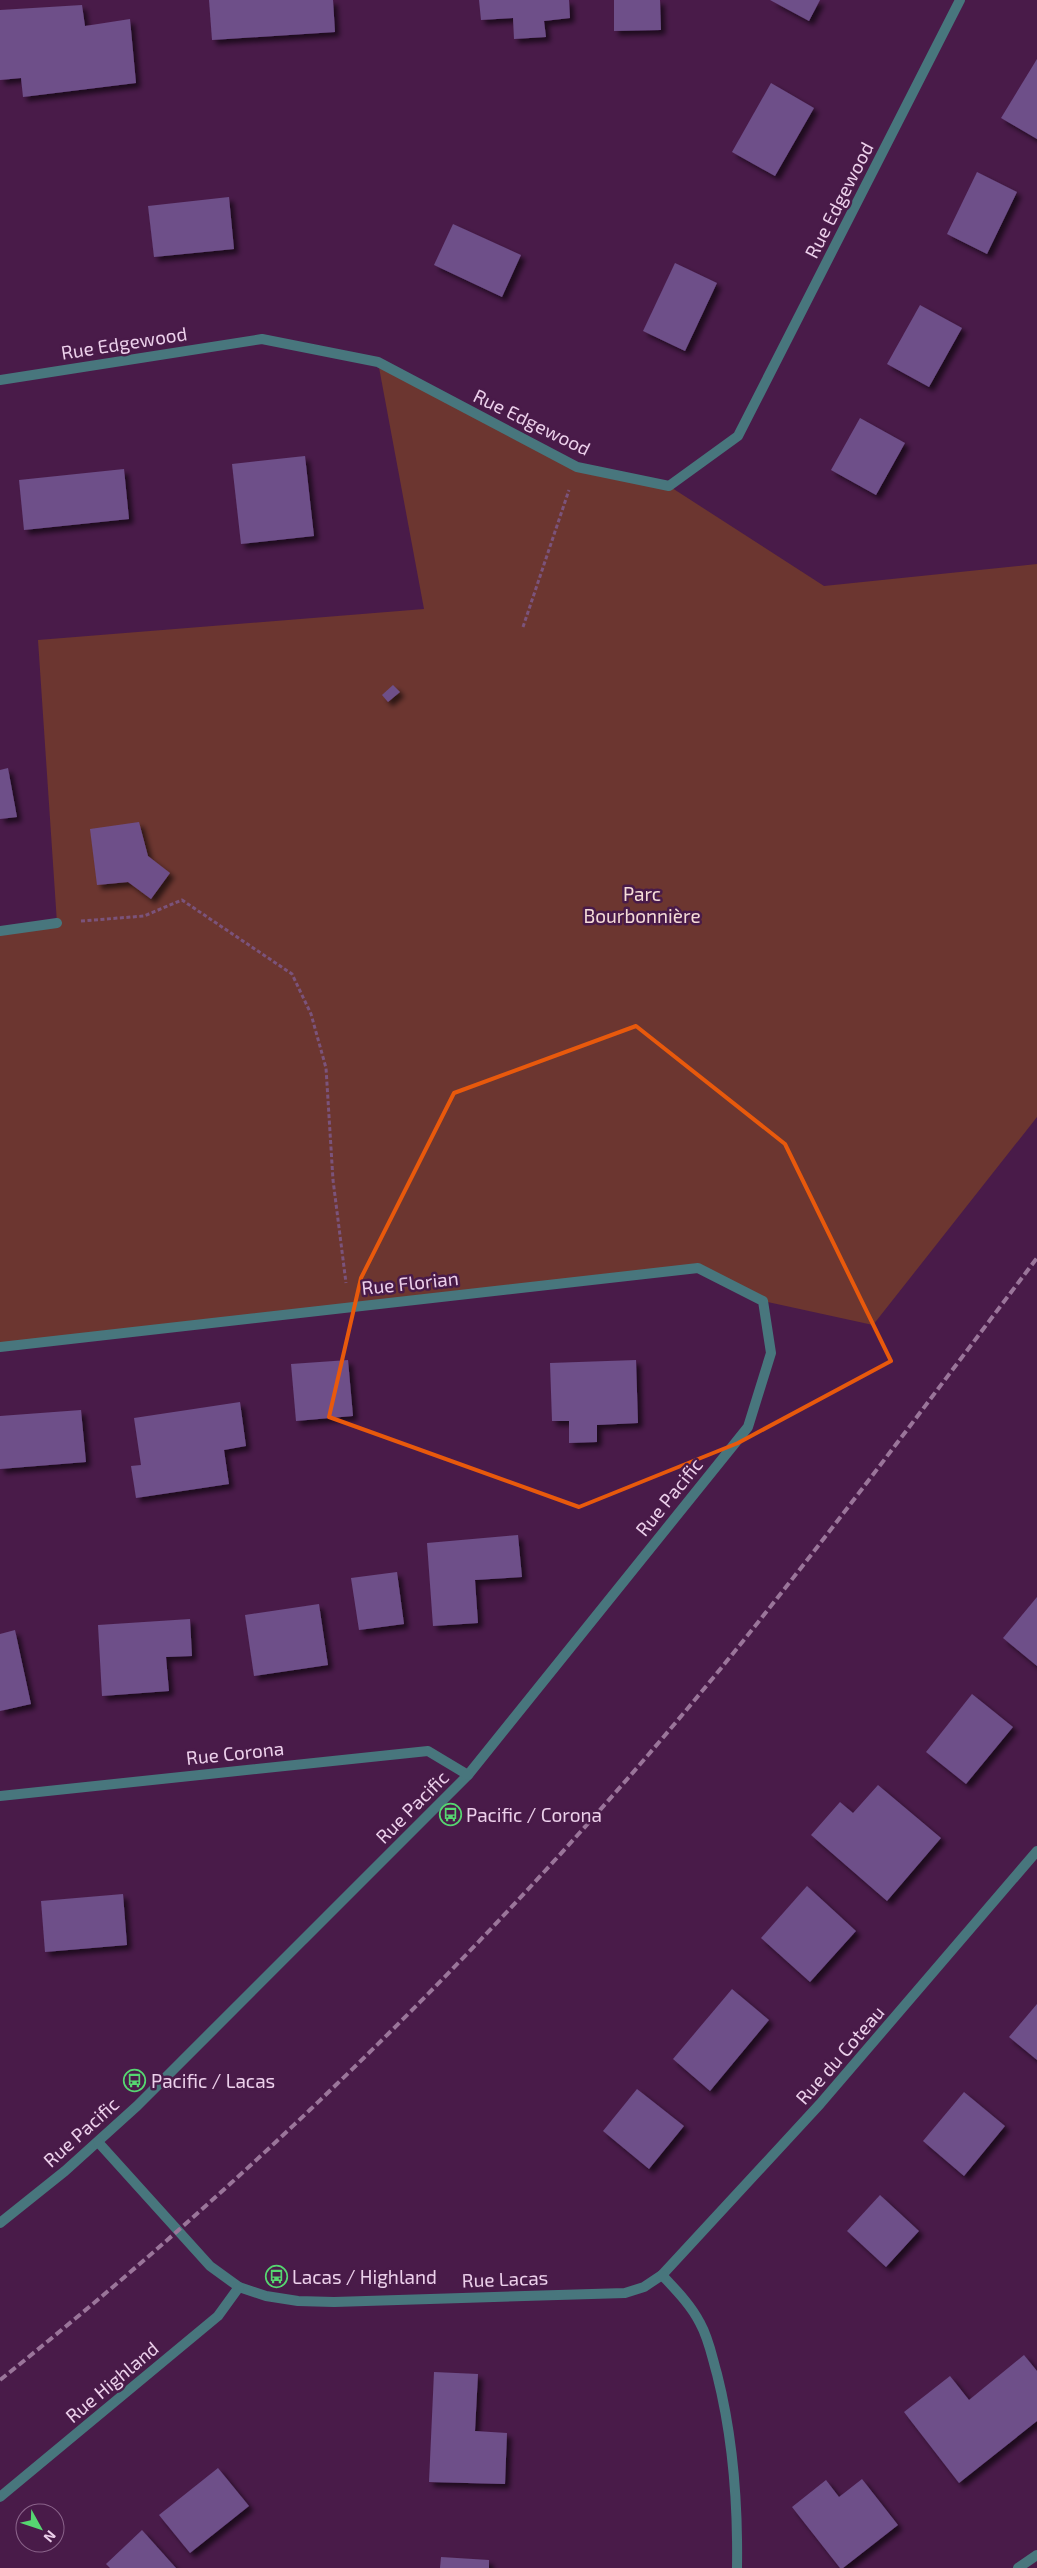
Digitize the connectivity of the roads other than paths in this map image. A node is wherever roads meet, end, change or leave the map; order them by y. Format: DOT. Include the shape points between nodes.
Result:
graph roads {
  1 [pos="960,0"];
  2 [pos="0,380"];
  3 [pos="58,923"];
  4 [pos="0,931"];
  5 [pos="0,1347"];
  6 [pos="772,1353"];
  7 [pos="468,1775"];
  8 [pos="0,1796"];
  9 [pos="1037,1851"];
  10 [pos="98,2142"];
  11 [pos="0,2224"];
  12 [pos="662,2275"];
  13 [pos="239,2288"];
  14 [pos="0,2497"];
  15 [pos="1037,2555"];
  16 [pos="738,2568"];
  17 [pos="1018,2568"];
  1 -- 2 [label="street, Rue Edgewood" via="738,436 669,486 577,467 378,362 262,339"];
  3 -- 4 [label="street"];
  5 -- 6 [label="street, Rue Florian" via="698,1268 764,1301"];
  6 -- 7 [label="street, Rue Pacific" via="748,1427"];
  7 -- 8 [label="street, Rue Corona" via="428,1751"];
  7 -- 10 [label="street, Rue Pacific" via="241,2004"];
  9 -- 12 [label="street, Rue du Coteau" via="820,2104"];
  10 -- 11 [label="street, Rue Pacific"];
  10 -- 13 [label="street, Rue Lacas" via="198,2254"];
  12 -- 13 [label="street, Rue Lacas" via="644,2287 625,2293 353,2301 282,2299"];
  12 -- 16 [label="street" via="700,2323 713,2361 732,2452"];
  13 -- 14 [label="street, Rue Highland" via="206,2327"];
  15 -- 17 [label="street"];
}
